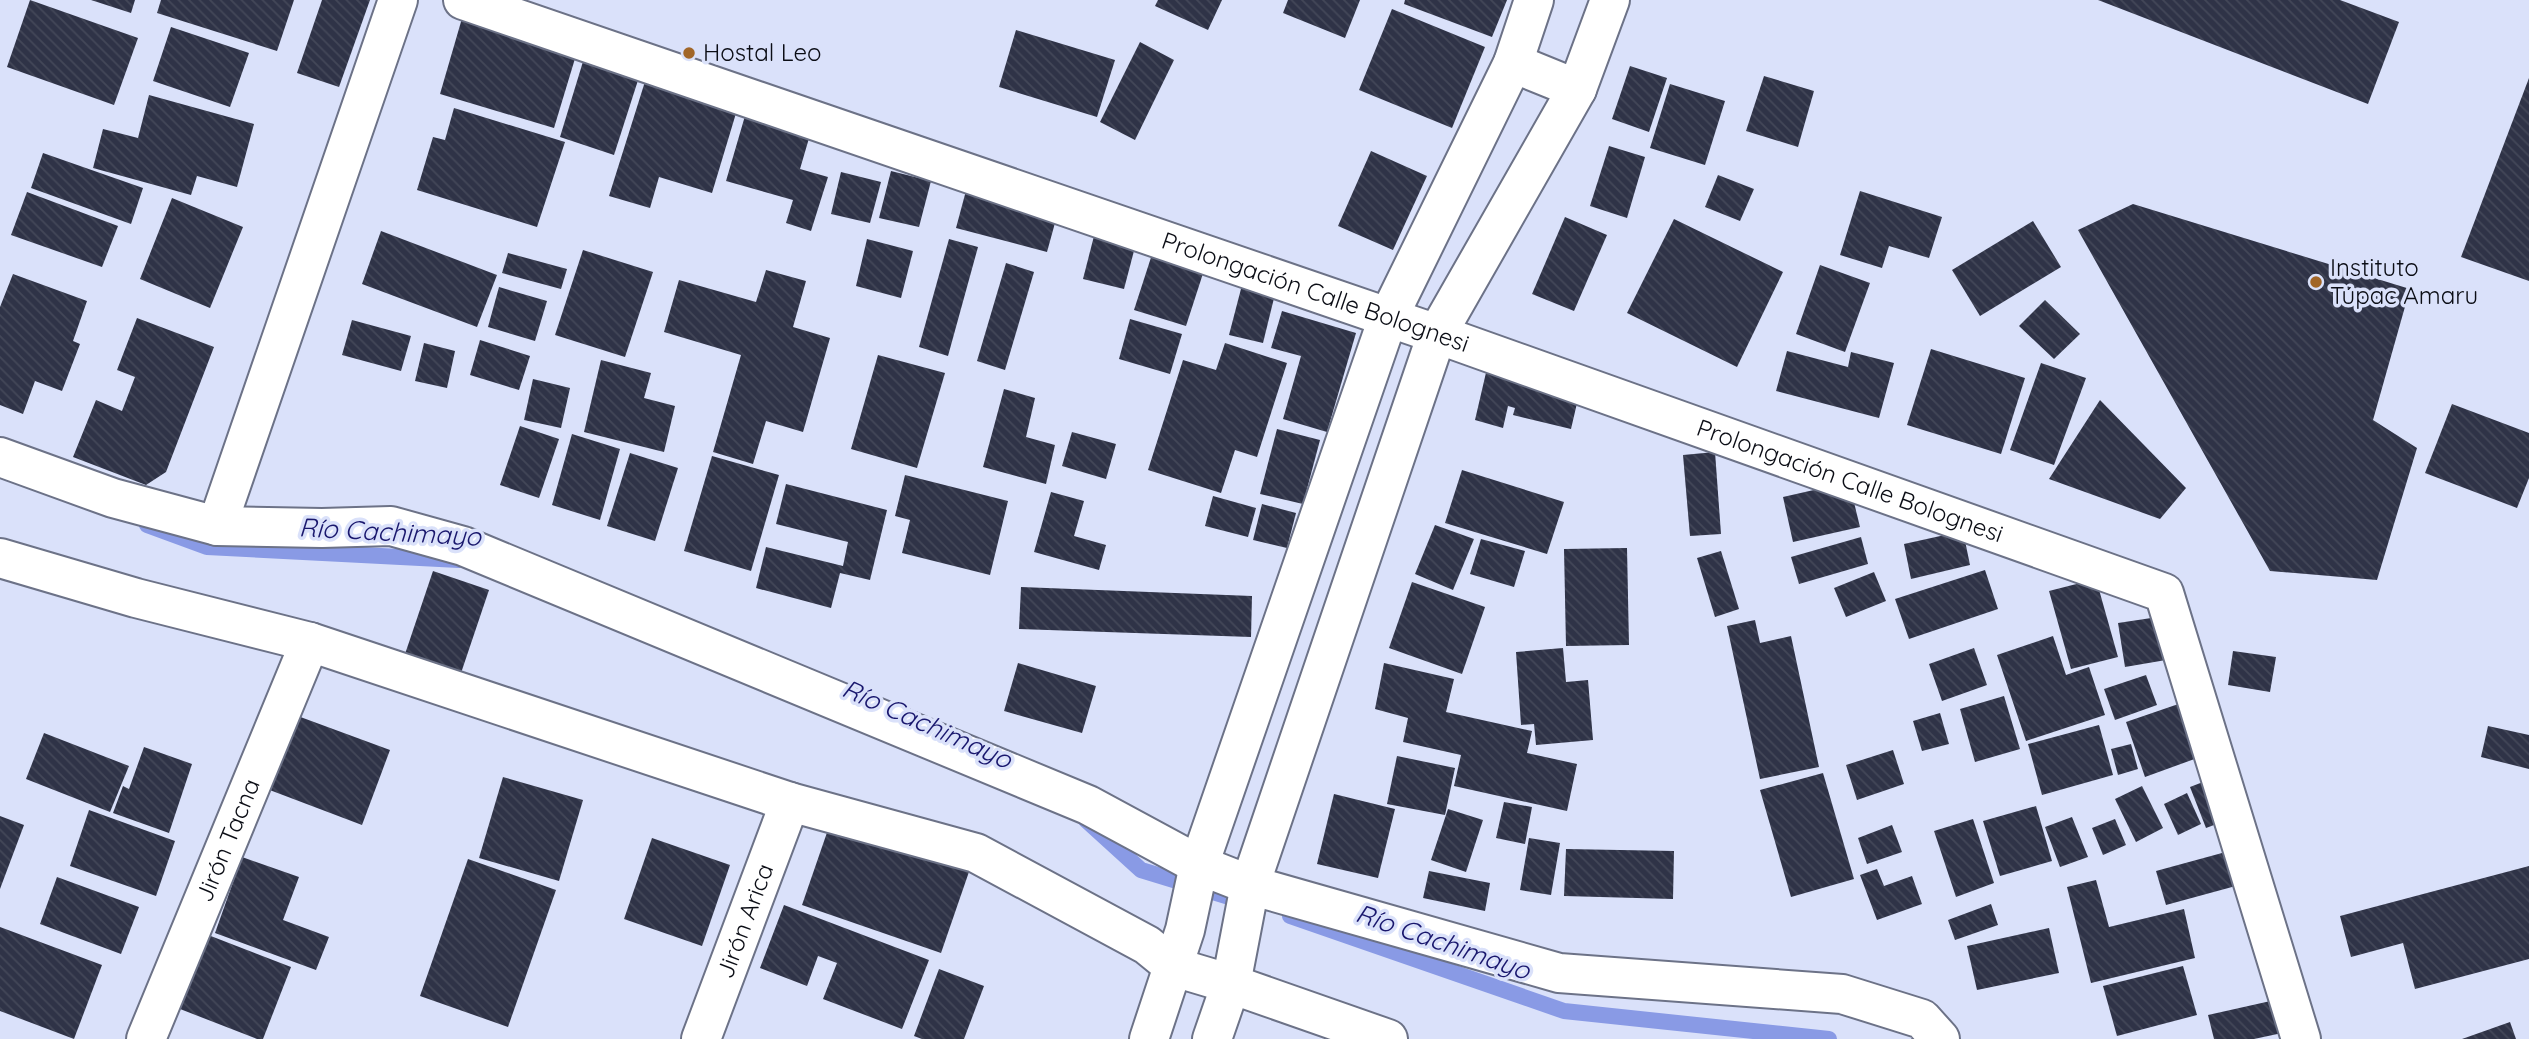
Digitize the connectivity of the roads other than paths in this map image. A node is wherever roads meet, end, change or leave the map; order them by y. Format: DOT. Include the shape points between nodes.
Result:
graph roads {
  1 [pos="398,0"];
  2 [pos="463,0"];
  3 [pos="1534,0"];
  4 [pos="1610,0"];
  5 [pos="1513,63"];
  6 [pos="1577,89"];
  7 [pos="1388,318"];
  8 [pos="1437,334"];
  9 [pos="0,457"];
  10 [pos="218,526"];
  11 [pos="0,558"];
  12 [pos="310,642"];
  13 [pos="790,802"];
  14 [pos="1199,865"];
  15 [pos="1250,885"];
  16 [pos="1174,967"];
  17 [pos="1231,984"];
  18 [pos="146,1039"];
  19 [pos="701,1039"];
  20 [pos="1149,1039"];
  21 [pos="1212,1039"];
  22 [pos="1388,1039"];
  23 [pos="1940,1039"];
  24 [pos="2301,1039"];
  1 -- 10 [label="street"];
  2 -- 7 [label="street, Prolongación Calle Bolognesi"];
  3 -- 5 [label="street"];
  4 -- 6 [label="street"];
  5 -- 6 [label="street"];
  5 -- 7 [label="street"];
  6 -- 8 [label="street"];
  7 -- 8 [label="street, Prolongación Calle Bolognesi"];
  7 -- 14 [label="street"];
  8 -- 15 [label="street"];
  8 -- 24 [label="street, Prolongación Calle Bolognesi" via="2164,593"];
  9 -- 10 [label="street" via="113,498"];
  10 -- 14 [label="street" via="391,526 463,546 1088,805"];
  11 -- 12 [label="street"];
  12 -- 13 [label="street"];
  12 -- 18 [label="street, Jirón Tacna"];
  13 -- 16 [label="street" via="976,853 1147,945"];
  13 -- 19 [label="street, Jirón Arica"];
  14 -- 15 [label="street"];
  14 -- 16 [label="street"];
  15 -- 17 [label="street"];
  15 -- 23 [label="street" via="1559,972 1842,994 1922,1018"];
  16 -- 17 [label="street"];
  16 -- 20 [label="street"];
  17 -- 21 [label="street"];
  17 -- 22 [label="street"];
}
